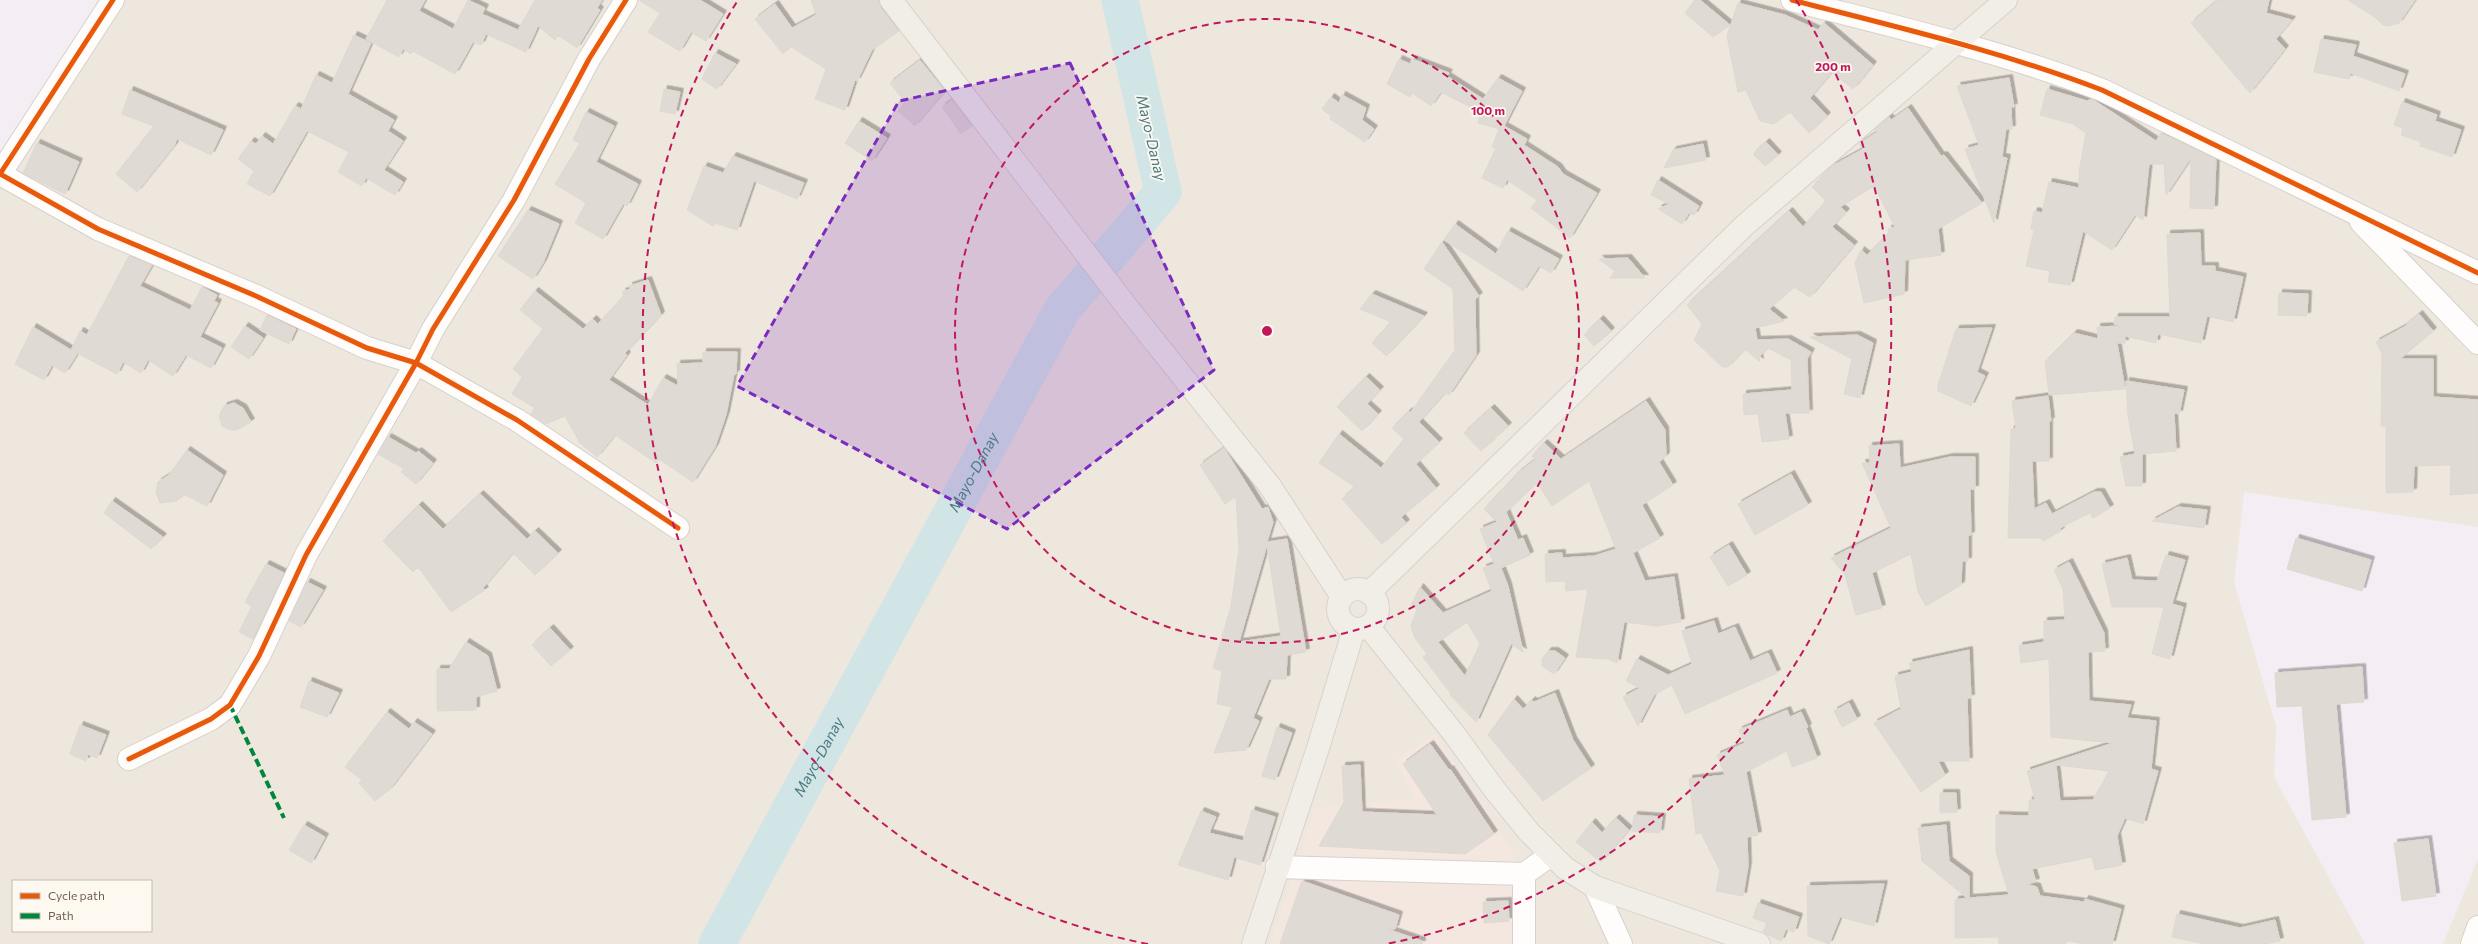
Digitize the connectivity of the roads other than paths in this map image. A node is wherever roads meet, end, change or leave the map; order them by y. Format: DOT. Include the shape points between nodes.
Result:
graph roads {
  1 [pos="113,0"];
  2 [pos="626,0"];
  3 [pos="891,0"];
  4 [pos="1792,0"];
  5 [pos="2006,0"];
  6 [pos="1957,42"];
  7 [pos="2350,211"];
  8 [pos="2478,273"];
  9 [pos="2478,343"];
  10 [pos="416,363"];
  11 [pos="678,528"];
  12 [pos="1369,593"];
  13 [pos="1342,598"];
  14 [pos="1361,627"];
  15 [pos="128,758"];
  16 [pos="1551,855"];
  17 [pos="1277,867"];
  18 [pos="1524,874"];
  19 [pos="1595,887"];
  20 [pos="2478,926"];
  21 [pos="1253,944"];
  22 [pos="1524,944"];
  23 [pos="1621,944"];
  24 [pos="1759,944"];
  25 [pos="2472,944"];
  1 -- 10 [label="street" via="0,174 98,229 256,296 367,348"];
  2 -- 10 [label="street" via="589,59 514,200 433,329"];
  3 -- 13 [label="main road" via="1127,307 1270,486"];
  4 -- 6 [label="street"];
  5 -- 6 [label="main road"];
  6 -- 7 [label="street" via="2102,90"];
  6 -- 12 [label="main road" via="1745,225"];
  7 -- 8 [label="street"];
  7 -- 9 [label="street"];
  10 -- 11 [label="street" via="517,420"];
  10 -- 15 [label="street" via="306,555 259,656 230,705 211,719"];
  12 -- 13 [label="main road" via="1355,590"];
  12 -- 14 [label="main road" via="1375,598 1377,613"];
  13 -- 14 [label="main road" via="1339,604 1341,620"];
  14 -- 16 [label="main road" via="1455,735 1494,790"];
  14 -- 17 [label="main road"];
  16 -- 18 [label="street"];
  16 -- 19 [label="main road" via="1565,868"];
  17 -- 18 [label="street"];
  17 -- 21 [label="main road"];
  18 -- 22 [label="street"];
  19 -- 23 [label="street"];
  19 -- 24 [label="main road"];
  20 -- 25 [label="street"];
}
